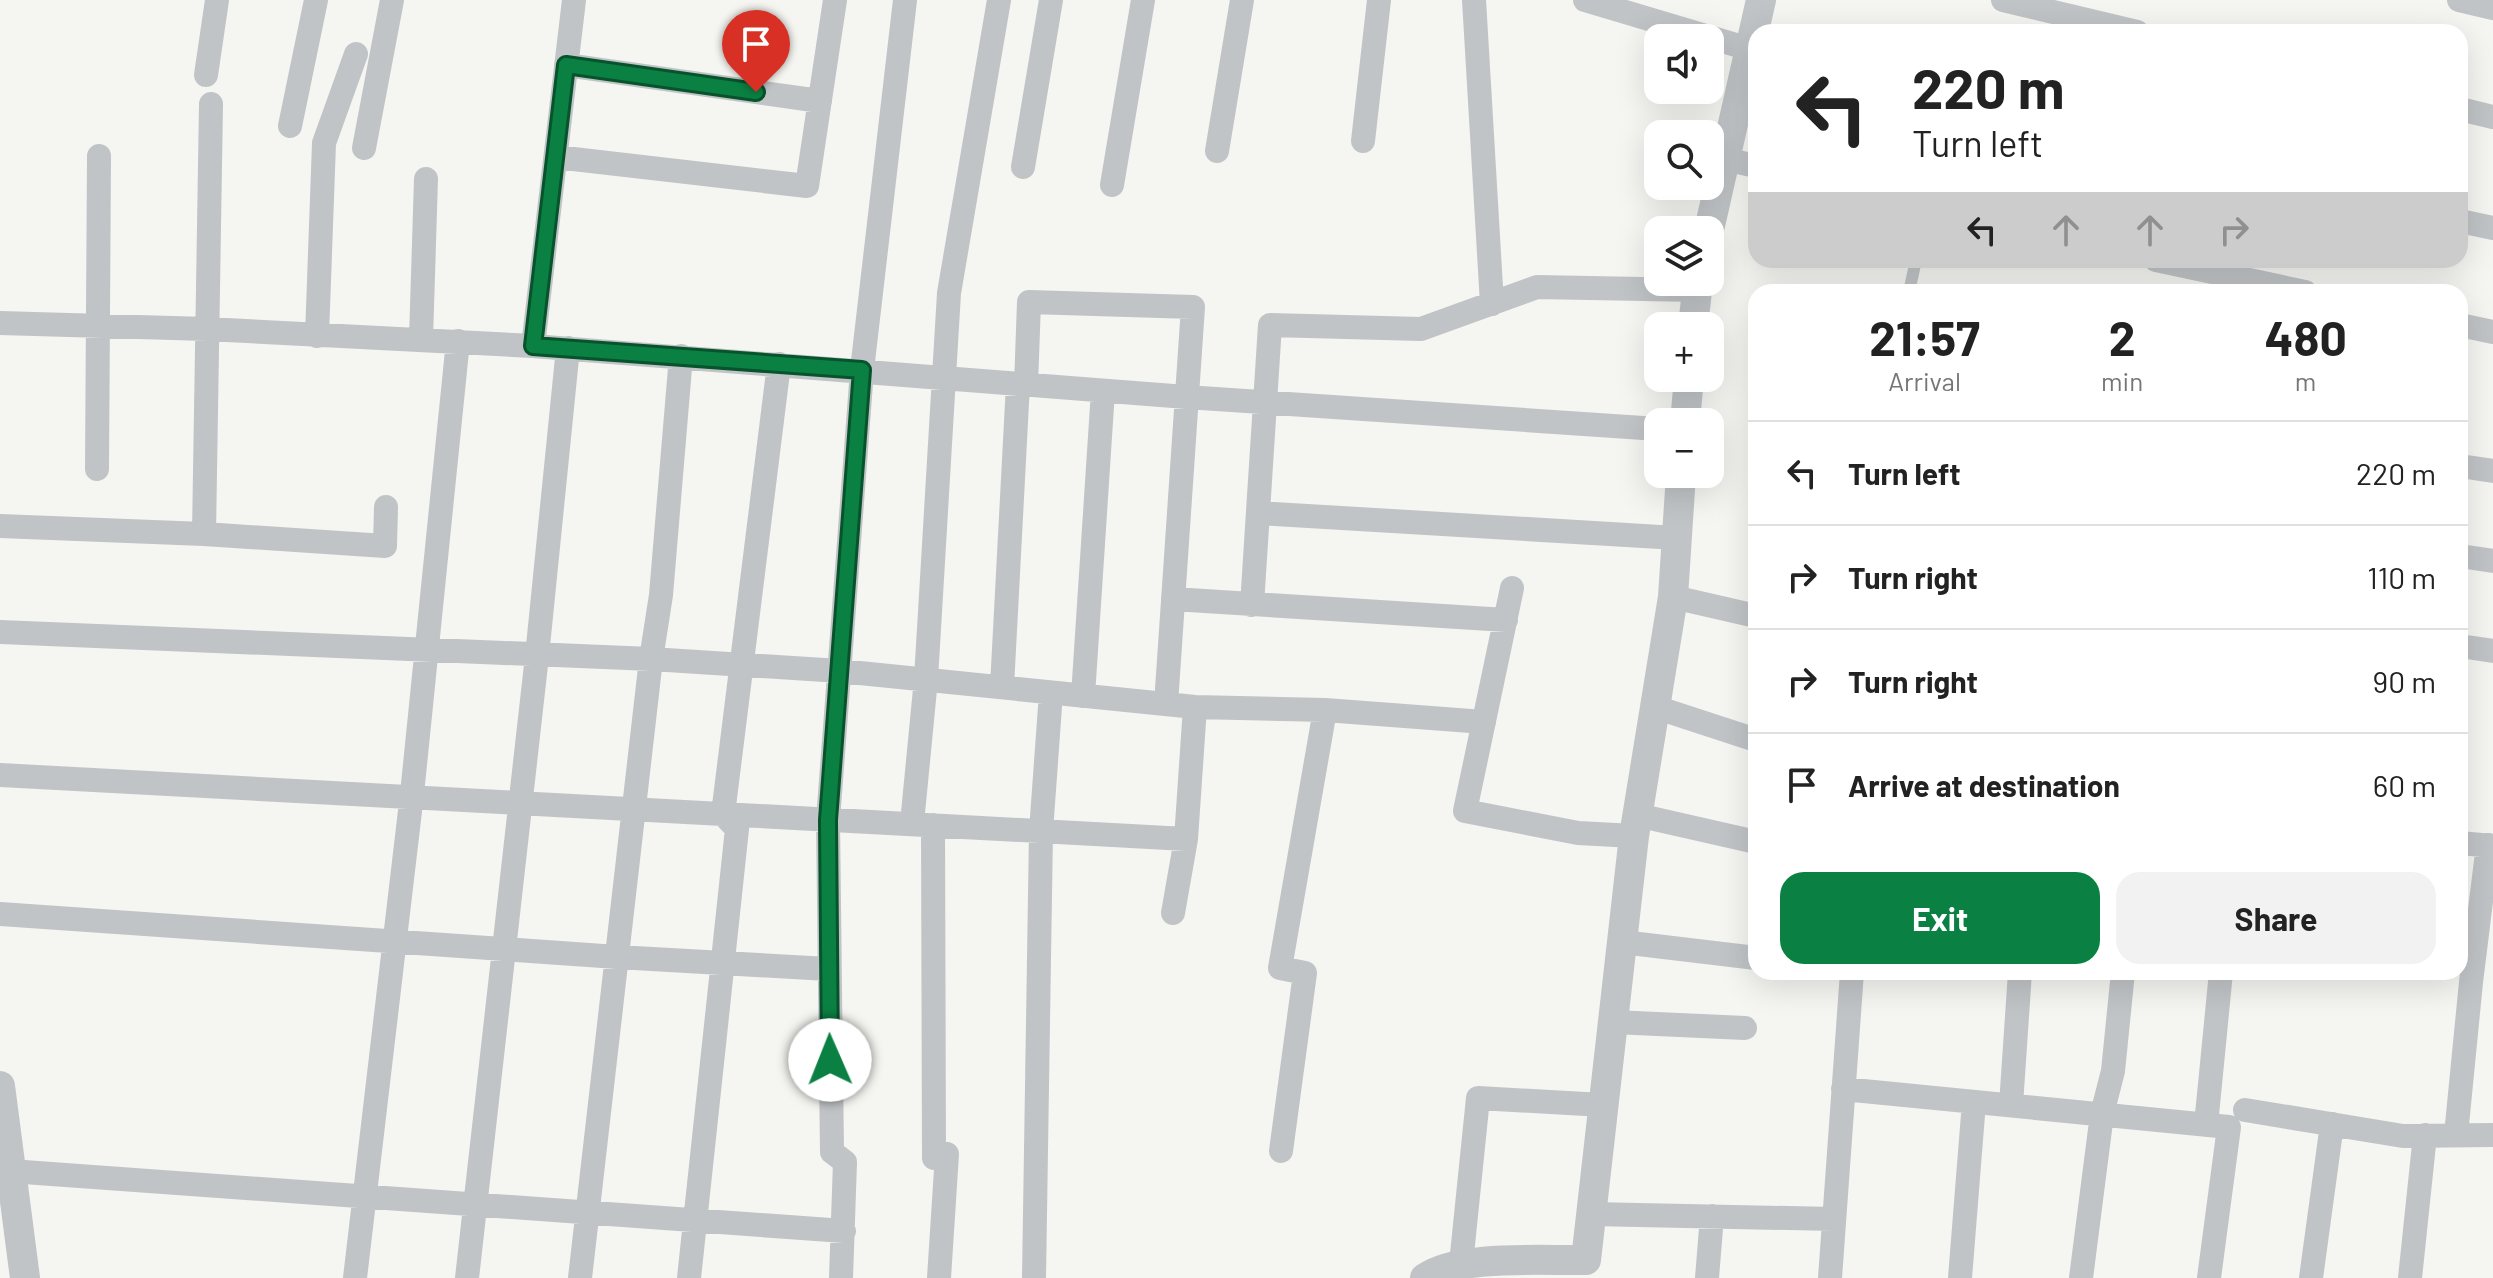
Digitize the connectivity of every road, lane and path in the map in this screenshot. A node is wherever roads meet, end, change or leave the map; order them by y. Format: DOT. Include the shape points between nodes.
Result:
graph roads {
  1 [pos="217,0"];
  2 [pos="316,0"];
  3 [pos="392,0"];
  4 [pos="574,0"];
  5 [pos="835,0"];
  6 [pos="905,0"];
  7 [pos="999,0"];
  8 [pos="1051,0"];
  9 [pos="1143,0"];
  10 [pos="1242,0"];
  11 [pos="1379,0"];
  12 [pos="1474,0"];
  13 [pos="1585,0"];
  14 [pos="1761,0"];
  15 [pos="2003,0"];
  16 [pos="2459,0"];
  17 [pos="2493,8"];
  18 [pos="1757,24"];
  19 [pos="2104,24"];
  20 [pos="1748,49"];
  21 [pos="356,54"];
  22 [pos="566,65"];
  23 [pos="1748,66"];
  24 [pos="206,75"];
  25 [pos="820,101"];
  26 [pos="211,104"];
  27 [pos="2468,111"];
  28 [pos="2493,117"];
  29 [pos="290,126"];
  30 [pos="1363,141"];
  31 [pos="364,148"];
  32 [pos="1217,151"];
  33 [pos="99,156"];
  34 [pos="556,157"];
  35 [pos="1724,159"];
  36 [pos="1748,164"];
  37 [pos="1023,167"];
  38 [pos="426,179"];
  39 [pos="1112,185"];
  40 [pos="2468,223"];
  41 [pos="2493,228"];
  42 [pos="2193,268"];
  43 [pos="2268,284"];
  44 [pos="1644,286"];
  45 [pos="1492,304"];
  46 [pos="0,323"];
  47 [pos="98,325"];
  48 [pos="2468,326"];
  49 [pos="207,329"];
  50 [pos="2493,331"];
  51 [pos="317,336"];
  52 [pos="421,339"];
  53 [pos="458,341"];
  54 [pos="533,346"];
  55 [pos="568,348"];
  56 [pos="681,356"];
  57 [pos="779,364"];
  58 [pos="862,370"];
  59 [pos="943,379"];
  60 [pos="1022,385"];
  61 [pos="1103,391"];
  62 [pos="1186,397"];
  63 [pos="1266,402"];
  64 [pos="1644,428"];
  65 [pos="2468,467"];
  66 [pos="97,469"];
  67 [pos="2493,471"];
  68 [pos="1680,488"];
  69 [pos="386,507"];
  70 [pos="1258,513"];
  71 [pos="0,526"];
  72 [pos="204,534"];
  73 [pos="1677,538"];
  74 [pos="2468,557"];
  75 [pos="2493,561"];
  76 [pos="1512,588"];
  77 [pos="1673,597"];
  78 [pos="1173,599"];
  79 [pos="1252,605"];
  80 [pos="1748,614"];
  81 [pos="1506,620"];
  82 [pos="0,632"];
  83 [pos="2468,647"];
  84 [pos="427,649"];
  85 [pos="2493,651"];
  86 [pos="537,656"];
  87 [pos="651,659"];
  88 [pos="741,665"];
  89 [pos="840,671"];
  90 [pos="926,679"];
  91 [pos="1002,687"];
  92 [pos="1051,693"];
  93 [pos="1083,696"];
  94 [pos="1166,704"];
  95 [pos="1195,707"];
  96 [pos="1655,707"];
  97 [pos="1325,710"];
  98 [pos="1484,722"];
  99 [pos="1748,737"];
  100 [pos="0,775"];
  101 [pos="412,794"];
  102 [pos="521,801"];
  103 [pos="633,809"];
  104 [pos="723,814"];
  105 [pos="828,820"];
  106 [pos="922,824"];
  107 [pos="1636,826"];
  108 [pos="1041,831"];
  109 [pos="1186,839"];
  110 [pos="1748,841"];
  111 [pos="2468,844"];
  112 [pos="2491,846"];
  113 [pos="1173,913"];
  114 [pos="0,914"];
  115 [pos="394,942"];
  116 [pos="1622,942"];
  117 [pos="505,950"];
  118 [pos="617,957"];
  119 [pos="1748,957"];
  120 [pos="724,963"];
  121 [pos="828,969"];
  122 [pos="1851,980"];
  123 [pos="2019,980"];
  124 [pos="2122,980"];
  125 [pos="2220,980"];
  126 [pos="1613,1022"];
  127 [pos="1745,1028"];
  128 [pos="0,1086"];
  129 [pos="1843,1089"];
  130 [pos="1974,1102"];
  131 [pos="1603,1105"];
  132 [pos="2011,1105"];
  133 [pos="2245,1110"];
  134 [pos="2102,1114"];
  135 [pos="2332,1124"];
  136 [pos="2206,1125"];
  137 [pos="2425,1135"];
  138 [pos="2456,1135"];
  139 [pos="2493,1135"];
  140 [pos="1281,1151"];
  141 [pos="5,1172"];
  142 [pos="364,1196"];
  143 [pos="476,1206"];
  144 [pos="586,1214"];
  145 [pos="1591,1214"];
  146 [pos="1712,1216"];
  147 [pos="1834,1219"];
  148 [pos="695,1222"];
  149 [pos="844,1231"];
  150 [pos="1461,1264"];
  151 [pos="1584,1269"];
  152 [pos="25,1278"];
  153 [pos="355,1278"];
  154 [pos="467,1278"];
  155 [pos="580,1278"];
  156 [pos="689,1278"];
  157 [pos="841,1278"];
  158 [pos="939,1278"];
  159 [pos="1034,1278"];
  160 [pos="1425,1278"];
  161 [pos="1707,1278"];
  162 [pos="1830,1278"];
  163 [pos="1960,1278"];
  164 [pos="2081,1278"];
  165 [pos="2209,1278"];
  166 [pos="2311,1278"];
  167 [pos="2410,1278"];
  1 -- 24 [label="street"];
  2 -- 29 [label="street"];
  3 -- 31 [label="street"];
  4 -- 22 [label="street"];
  5 -- 25 [label="street"];
  6 -- 58 [label="street"];
  7 -- 59 [label="street" via="949,293"];
  8 -- 37 [label="street"];
  9 -- 39 [label="street"];
  10 -- 32 [label="street"];
  11 -- 30 [label="street"];
  12 -- 45 [label="street"];
  13 -- 20 [label="street"];
  14 -- 18 [label="street"];
  15 -- 19 [label="street"];
  16 -- 17 [label="street"];
  21 -- 51 [label="street" via="324,143"];
  22 -- 25 [label="street"];
  22 -- 34 [label="street"];
  23 -- 35 [label="street"];
  25 -- 34 [label="street" via="807,186"];
  26 -- 49 [label="street"];
  27 -- 28 [label="street"];
  33 -- 47 [label="street"];
  34 -- 54 [label="street"];
  35 -- 36 [label="street"];
  38 -- 52 [label="street"];
  40 -- 41 [label="street"];
  42 -- 43 [label="street"];
  44 -- 45 [label="street" via="1537,287"];
  45 -- 63 [label="street" via="1421,329 1270,325"];
  46 -- 47 [label="street"];
  47 -- 49 [label="street"];
  47 -- 66 [label="street"];
  48 -- 50 [label="street"];
  49 -- 51 [label="street"];
  49 -- 72 [label="street"];
  51 -- 52 [label="street"];
  52 -- 53 [label="street"];
  53 -- 54 [label="street"];
  53 -- 84 [label="street"];
  54 -- 55 [label="street"];
  55 -- 56 [label="street"];
  55 -- 86 [label="street"];
  56 -- 57 [label="street"];
  56 -- 87 [label="street"];
  57 -- 58 [label="street"];
  57 -- 88 [label="street"];
  58 -- 59 [label="street"];
  58 -- 89 [label="street"];
  59 -- 60 [label="street"];
  59 -- 90 [label="street"];
  60 -- 61 [label="street"];
  60 -- 62 [label="street" via="1029,302 1193,307"];
  60 -- 91 [label="street"];
  61 -- 62 [label="street"];
  61 -- 93 [label="street"];
  62 -- 63 [label="street"];
  62 -- 78 [label="street"];
  63 -- 64 [label="street"];
  63 -- 70 [label="street"];
  65 -- 67 [label="street"];
  68 -- 73 [label="street"];
  69 -- 72 [label="street" via="385,546"];
  70 -- 73 [label="street"];
  70 -- 79 [label="street"];
  71 -- 72 [label="street"];
  73 -- 77 [label="street"];
  74 -- 75 [label="street"];
  76 -- 81 [label="street"];
  77 -- 80 [label="street"];
  77 -- 96 [label="street"];
  78 -- 79 [label="street"];
  78 -- 94 [label="street"];
  79 -- 81 [label="street"];
  81 -- 98 [label="street"];
  82 -- 84 [label="street"];
  83 -- 85 [label="street"];
  84 -- 86 [label="street"];
  84 -- 101 [label="street"];
  86 -- 87 [label="street"];
  86 -- 102 [label="street"];
  87 -- 88 [label="street"];
  87 -- 103 [label="street"];
  88 -- 89 [label="street"];
  88 -- 104 [label="street"];
  89 -- 90 [label="street"];
  89 -- 105 [label="street"];
  90 -- 91 [label="street"];
  90 -- 106 [label="street"];
  91 -- 92 [label="street"];
  92 -- 93 [label="street"];
  92 -- 108 [label="street"];
  93 -- 94 [label="street"];
  94 -- 95 [label="street"];
  95 -- 97 [label="street"];
  95 -- 109 [label="street"];
  96 -- 99 [label="street"];
  96 -- 107 [label="street"];
  97 -- 98 [label="street"];
  97 -- 140 [label="street" via="1280,968 1305,973"];
  98 -- 107 [label="street" via="1465,811 1578,833"];
  100 -- 101 [label="street"];
  101 -- 102 [label="street"];
  101 -- 115 [label="street"];
  102 -- 103 [label="street"];
  102 -- 117 [label="street"];
  103 -- 104 [label="street"];
  103 -- 118 [label="street"];
  104 -- 105 [label="street"];
  104 -- 120 [label="street" via="737,829"];
  105 -- 106 [label="street"];
  105 -- 121 [label="street"];
  106 -- 108 [label="street"];
  106 -- 158 [label="street" via="934,1158 947,1154"];
  107 -- 110 [label="street"];
  107 -- 116 [label="street"];
  108 -- 109 [label="street"];
  108 -- 159 [label="street"];
  109 -- 113 [label="street"];
  111 -- 112 [label="street"];
  112 -- 138 [label="street"];
  114 -- 115 [label="street"];
  115 -- 117 [label="street"];
  115 -- 142 [label="street"];
  116 -- 119 [label="street"];
  116 -- 126 [label="street"];
  117 -- 118 [label="street"];
  117 -- 143 [label="street"];
  118 -- 120 [label="street"];
  118 -- 144 [label="street"];
  120 -- 121 [label="street"];
  120 -- 148 [label="street"];
  121 -- 149 [label="street" via="832,1152 845,1162"];
  122 -- 129 [label="street"];
  123 -- 132 [label="street"];
  124 -- 134 [label="street" via="2113,1071"];
  125 -- 136 [label="street"];
  126 -- 127 [label="street"];
  126 -- 131 [label="street"];
  128 -- 141 [label="street"];
  129 -- 130 [label="street"];
  129 -- 147 [label="street"];
  130 -- 132 [label="street"];
  130 -- 163 [label="street"];
  131 -- 145 [label="street"];
  131 -- 150 [label="street" via="1478,1098"];
  132 -- 134 [label="street"];
  133 -- 135 [label="street"];
  134 -- 136 [label="street"];
  134 -- 164 [label="street"];
  135 -- 137 [label="street"];
  135 -- 166 [label="street"];
  136 -- 165 [label="street" via="2229,1127"];
  137 -- 138 [label="street"];
  137 -- 167 [label="street"];
  138 -- 139 [label="street"];
  141 -- 142 [label="street"];
  141 -- 152 [label="street"];
  142 -- 143 [label="street"];
  142 -- 153 [label="street"];
  143 -- 144 [label="street"];
  143 -- 154 [label="street"];
  144 -- 148 [label="street"];
  144 -- 155 [label="street"];
  145 -- 146 [label="street"];
  145 -- 151 [label="street"];
  146 -- 147 [label="street"];
  146 -- 161 [label="street"];
  147 -- 162 [label="street"];
  148 -- 149 [label="street"];
  148 -- 156 [label="street"];
  149 -- 157 [label="street"];
  150 -- 151 [label="street"];
  150 -- 160 [label="street" via="1437,1269"];
}
